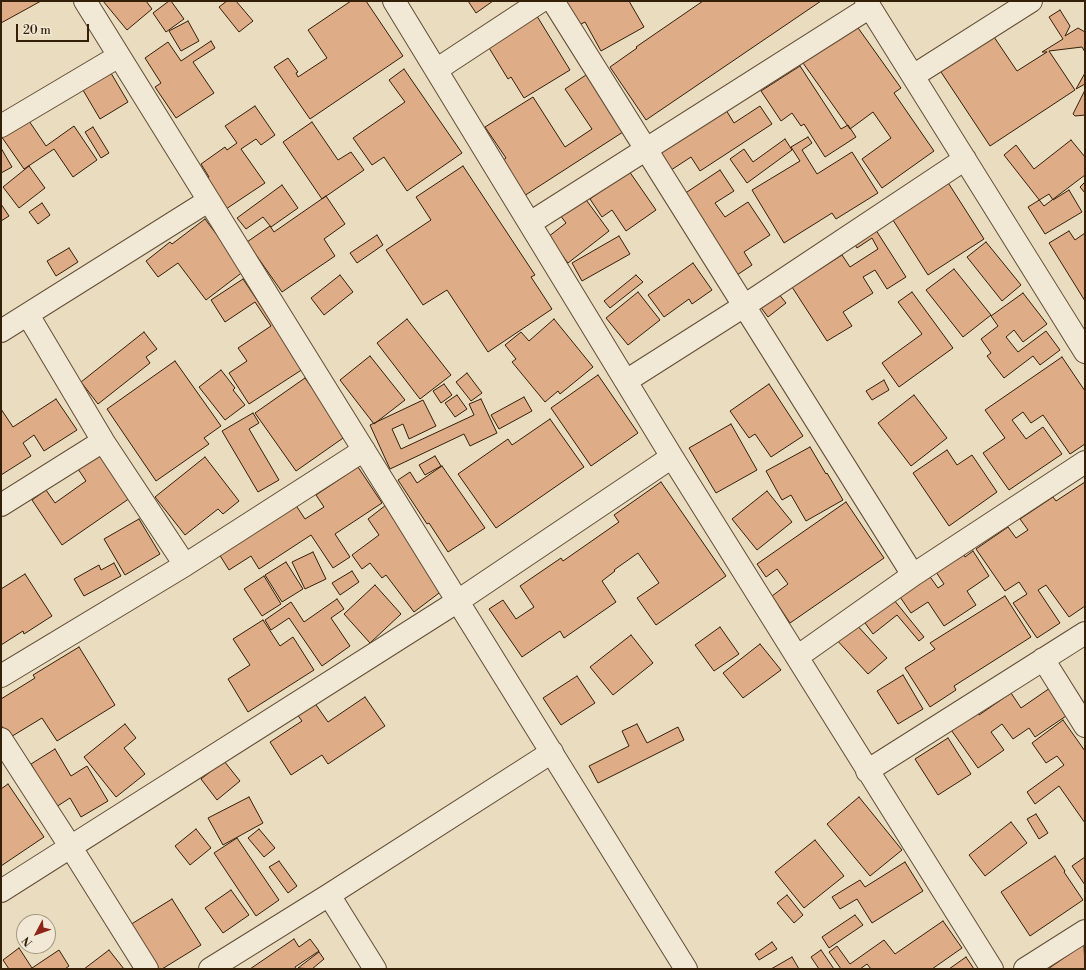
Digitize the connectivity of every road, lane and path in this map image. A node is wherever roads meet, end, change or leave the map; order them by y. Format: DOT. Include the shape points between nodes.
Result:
graph roads {
  1 [pos="85,1"];
  2 [pos="394,1"];
  3 [pos="541,1"];
  4 [pos="553,1"];
  5 [pos="1030,1"];
  6 [pos="868,4"];
  7 [pos="119,56"];
  8 [pos="436,70"];
  9 [pos="913,76"];
  10 [pos="1,126"];
  11 [pos="646,150"];
  12 [pos="965,159"];
  13 [pos="208,201"];
  14 [pos="530,223"];
  15 [pos="744,306"];
  16 [pos="28,315"];
  17 [pos="1,331"];
  18 [pos="1085,352"];
  19 [pos="626,381"];
  20 [pos="103,442"];
  21 [pos="364,450"];
  22 [pos="672,457"];
  23 [pos="1085,462"];
  24 [pos="1,505"];
  25 [pos="185,565"];
  26 [pos="913,575"];
  27 [pos="458,601"];
  28 [pos="1085,633"];
  29 [pos="797,657"];
  30 [pos="1043,659"];
  31 [pos="1,676"];
  32 [pos="1085,726"];
  33 [pos="1,739"];
  34 [pos="552,752"];
  35 [pos="867,771"];
  36 [pos="70,846"];
  37 [pos="1,892"];
  38 [pos="329,895"];
  39 [pos="1085,931"];
  40 [pos="147,969"];
  41 [pos="210,969"];
  42 [pos="375,969"];
  43 [pos="686,969"];
  44 [pos="992,969"];
  45 [pos="1025,969"];
  1 -- 7 [label="street"];
  2 -- 8 [label="street"];
  3 -- 8 [label="street"];
  4 -- 11 [label="street"];
  5 -- 9 [label="street"];
  6 -- 9 [label="street"];
  6 -- 11 [label="street"];
  7 -- 10 [label="street"];
  7 -- 13 [label="street"];
  8 -- 14 [label="street"];
  9 -- 12 [label="street"];
  11 -- 14 [label="street"];
  11 -- 15 [label="street"];
  12 -- 15 [label="street"];
  12 -- 18 [label="street"];
  13 -- 16 [label="street"];
  13 -- 21 [label="street"];
  14 -- 19 [label="street"];
  15 -- 19 [label="street"];
  15 -- 26 [label="street"];
  16 -- 17 [label="street"];
  16 -- 20 [label="street"];
  19 -- 22 [label="street"];
  20 -- 24 [label="street"];
  20 -- 25 [label="street"];
  21 -- 25 [label="street"];
  21 -- 27 [label="street"];
  22 -- 27 [label="street"];
  22 -- 29 [label="street"];
  23 -- 26 [label="street"];
  25 -- 31 [label="street"];
  26 -- 29 [label="street"];
  27 -- 34 [label="street"];
  27 -- 36 [label="street"];
  28 -- 30 [label="street"];
  29 -- 35 [label="street"];
  30 -- 32 [label="street"];
  30 -- 35 [label="street"];
  33 -- 36 [label="street"];
  34 -- 38 [label="street"];
  34 -- 43 [label="street"];
  35 -- 44 [label="street"];
  36 -- 37 [label="street"];
  36 -- 40 [label="street"];
  38 -- 41 [label="street"];
  38 -- 42 [label="street"];
  39 -- 45 [label="street"];
}
